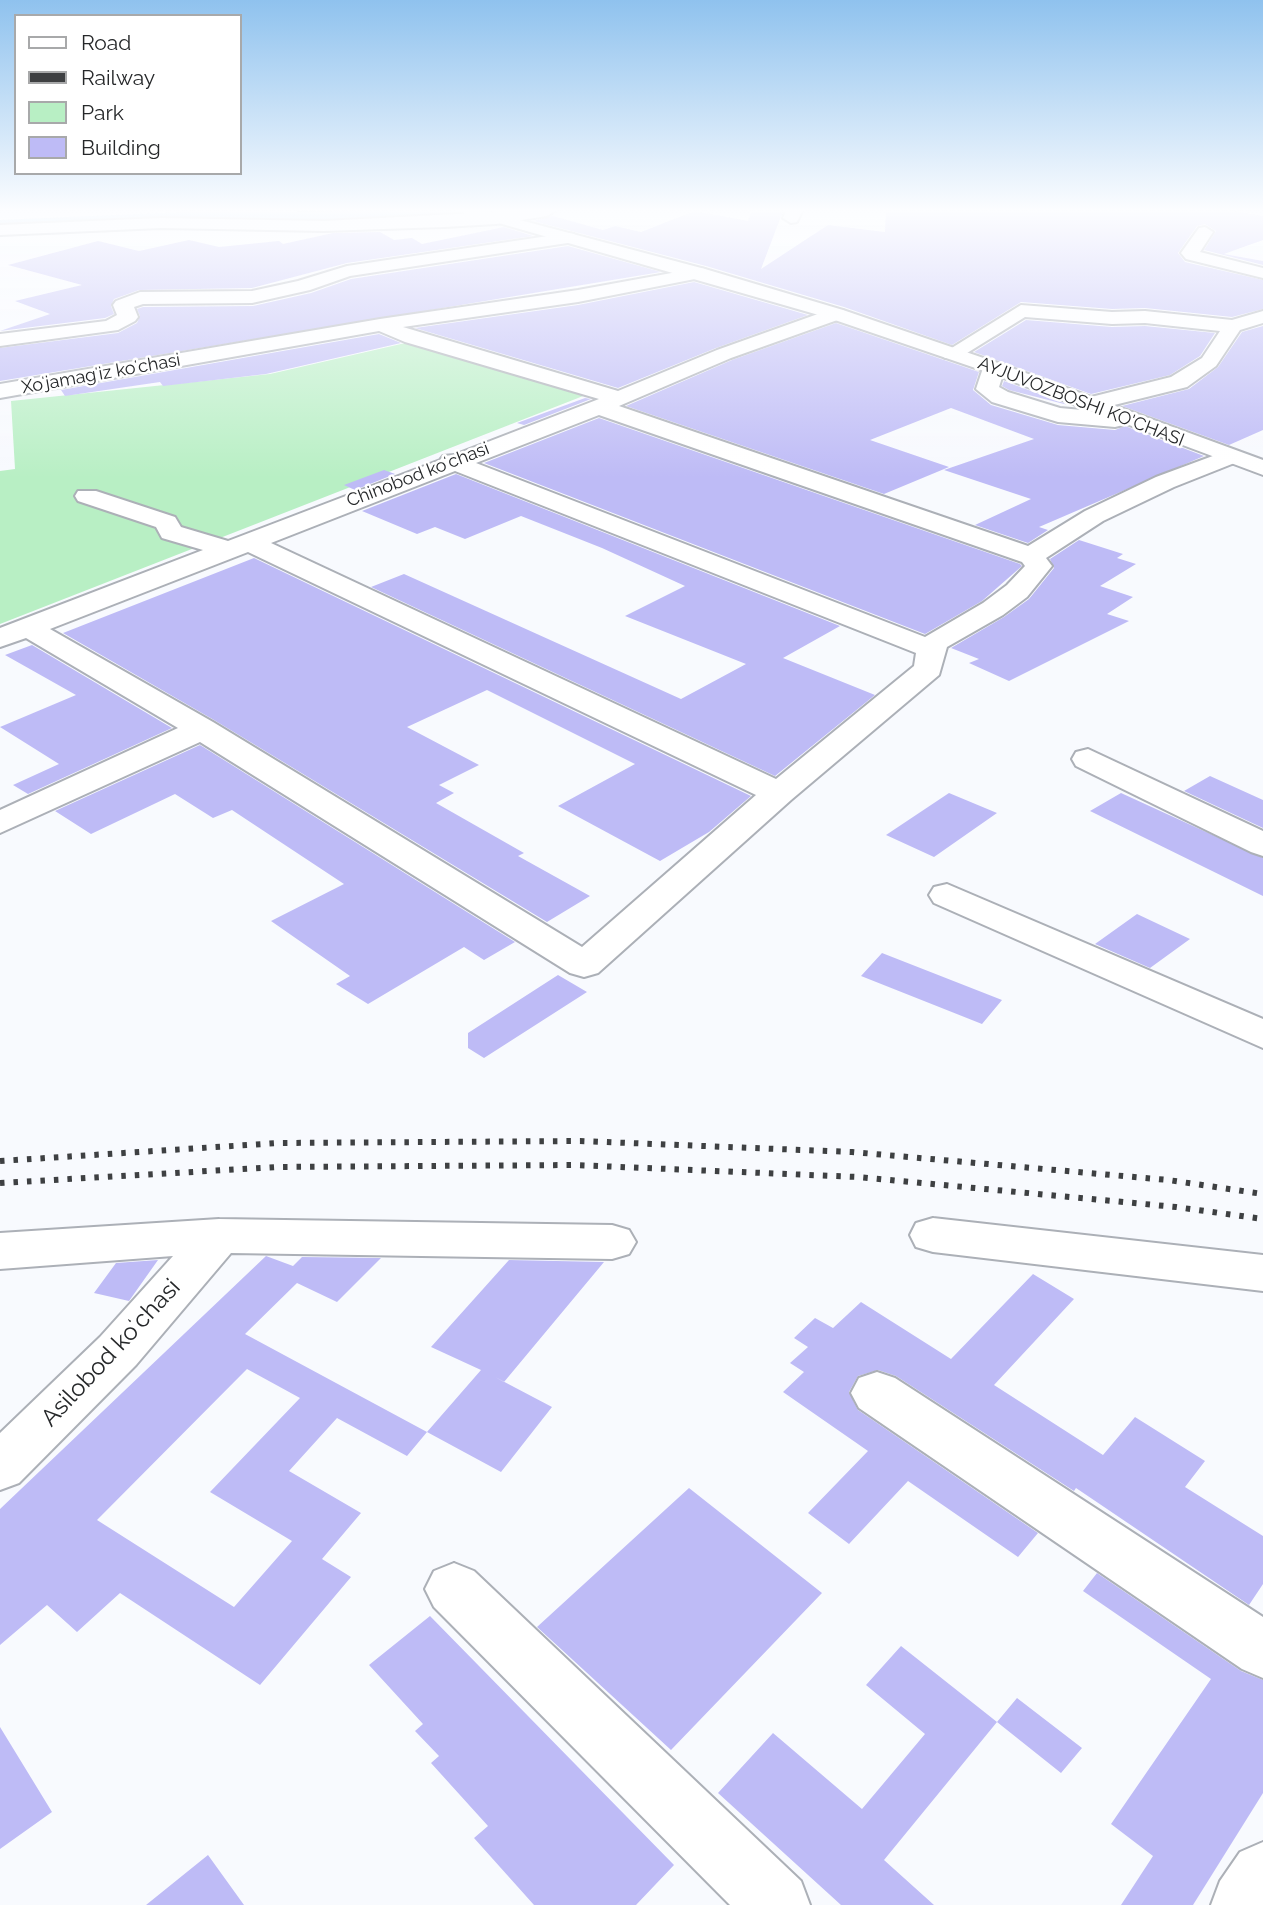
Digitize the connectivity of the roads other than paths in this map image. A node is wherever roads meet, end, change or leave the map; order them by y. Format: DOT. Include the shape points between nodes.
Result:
graph roads {
  1 [pos="137,300"];
  2 [pos="551,300"];
  3 [pos="790,300"];
  4 [pos="836,314"];
  5 [pos="1263,317"];
  6 [pos="380,325"];
  7 [pos="1233,326"];
  8 [pos="0,340"];
  9 [pos="952,354"];
  10 [pos="994,368"];
  11 [pos="0,391"];
  12 [pos="609,403"];
  13 [pos="1087,405"];
  14 [pos="1133,421"];
  15 [pos="1230,457"];
  16 [pos="451,461"];
  17 [pos="1263,468"];
  18 [pos="87,496"];
  19 [pos="237,545"];
  20 [pos="1031,556"];
  21 [pos="13,632"];
  22 [pos="931,649"];
  23 [pos="202,729"];
  24 [pos="1088,759"];
  25 [pos="779,793"];
  26 [pos="0,823"];
  27 [pos="1263,845"];
  28 [pos="947,895"];
  29 [pos="1263,1035"];
  30 [pos="933,1235"];
  31 [pos="219,1236"];
  32 [pos="612,1242"];
  33 [pos="0,1251"];
  34 [pos="1263,1273"];
  35 [pos="877,1393"];
  36 [pos="0,1467"];
  37 [pos="454,1589"];
  38 [pos="1263,1650"];
  39 [pos="1263,1875"];
  40 [pos="777,1905"];
  41 [pos="1244,1905"];
  1 -- 8 [label="street" via="123,305 128,317 111,326"];
  2 -- 6 [label="street, Xoʻjamagʻiz koʻchasi"];
  3 -- 4 [label="street, AYJUVOZBOSHI KO'CHASI"];
  4 -- 9 [label="street, AYJUVOZBOSHI KO'CHASI"];
  4 -- 12 [label="street, Chinobod koʻchasi" via="724,354"];
  5 -- 7 [label="street"];
  6 -- 11 [label="street, Xoʻjamagʻiz koʻchasi"];
  6 -- 12 [label="street"];
  7 -- 9 [label="street" via="1021,311"];
  7 -- 13 [label="street" via="1209,362 1178,382"];
  9 -- 10 [label="street, AYJUVOZBOSHI KO'CHASI"];
  10 -- 13 [label="street, AYJUVOZBOSHI KO'CHASI"];
  10 -- 14 [label="street" via="987,389 1000,397 1058,415"];
  12 -- 16 [label="street, Chinobod koʻchasi"];
  12 -- 20 [label="street"];
  13 -- 14 [label="street, AYJUVOZBOSHI KO'CHASI"];
  14 -- 15 [label="street, AYJUVOZBOSHI KO'CHASI"];
  15 -- 17 [label="street, AYJUVOZBOSHI KO'CHASI"];
  15 -- 20 [label="street" via="1094,516"];
  16 -- 19 [label="street, Chinobod koʻchasi"];
  16 -- 22 [label="street"];
  18 -- 19 [label="street" via="166,522 171,532"];
  19 -- 21 [label="street, Chinobod koʻchasi"];
  19 -- 25 [label="street"];
  20 -- 22 [label="street" via="1039,566 1017,591"];
  21 -- 23 [label="street"];
  22 -- 25 [label="street" via="928,669"];
  23 -- 25 [label="street" via="584,965"];
  23 -- 26 [label="street"];
  24 -- 27 [label="street"];
  28 -- 29 [label="street"];
  30 -- 34 [label="street"];
  31 -- 32 [label="street"];
  31 -- 33 [label="street"];
  31 -- 36 [label="street, Asilobod koʻchasi" via="118,1351"];
  35 -- 38 [label="street"];
  37 -- 40 [label="street"];
  39 -- 41 [label="street"];
}
